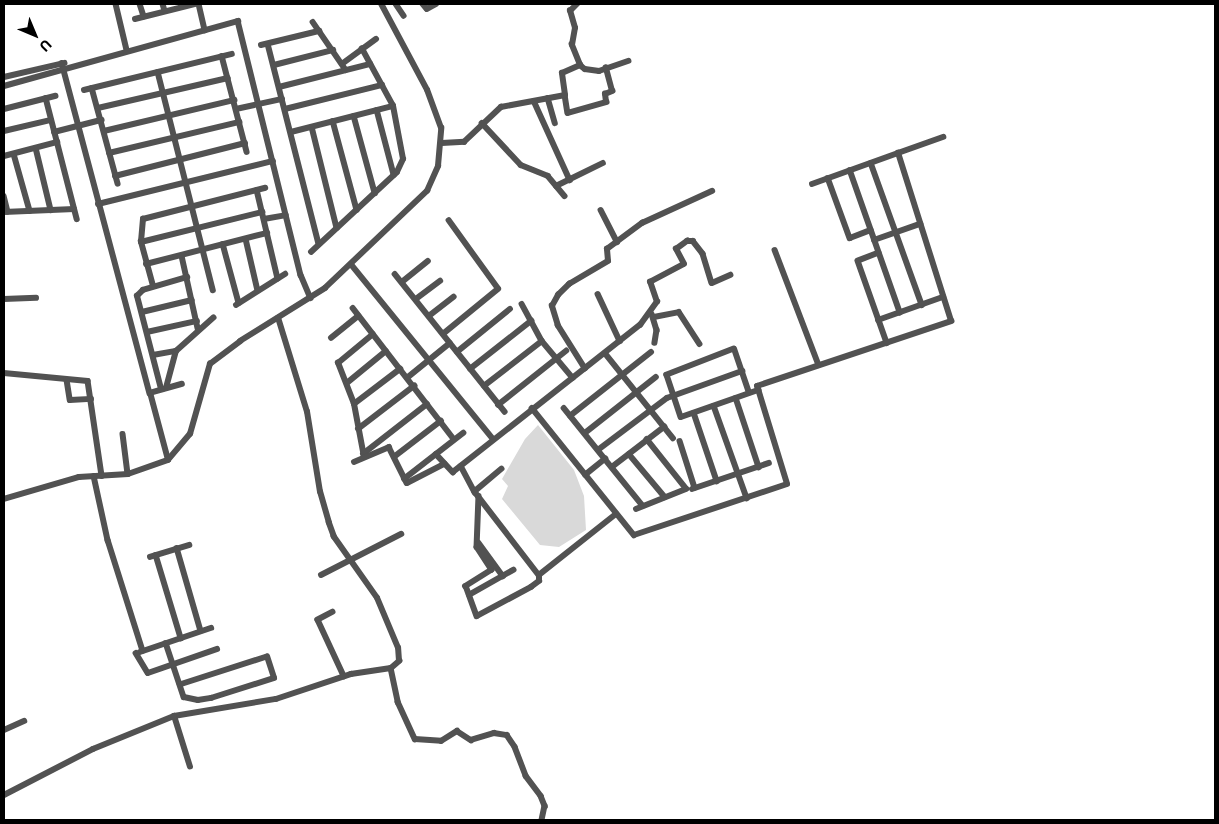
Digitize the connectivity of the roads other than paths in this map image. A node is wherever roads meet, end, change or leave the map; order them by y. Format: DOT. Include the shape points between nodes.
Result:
graph roads {
  1 [pos="116,4"];
  2 [pos="140,4"];
  3 [pos="163,4"];
  4 [pos="195,4"];
  5 [pos="199,4"];
  6 [pos="381,4"];
  7 [pos="396,4"];
  8 [pos="423,4"];
  9 [pos="436,4"];
  10 [pos="577,4"];
  11 [pos="186,5"];
  12 [pos="165,11"];
  13 [pos="144,16"];
  14 [pos="404,16"];
  15 [pos="135,19"];
  16 [pos="313,22"];
  17 [pos="205,30"];
  18 [pos="319,31"];
  19 [pos="376,39"];
  20 [pos="268,44"];
  21 [pos="261,45"];
  22 [pos="362,49"];
  23 [pos="127,50"];
  24 [pos="333,50"];
  25 [pos="232,54"];
  26 [pos="222,56"];
  27 [pos="628,61"];
  28 [pos="62,63"];
  29 [pos="73,64"];
  30 [pos="342,64"];
  31 [pos="370,64"];
  32 [pos="274,65"];
  33 [pos="580,66"];
  34 [pos="606,68"];
  35 [pos="64,70"];
  36 [pos="346,70"];
  37 [pos="158,72"];
  38 [pos="4,77"];
  39 [pos="228,78"];
  40 [pos="382,85"];
  41 [pos="4,86"];
  42 [pos="279,87"];
  43 [pos="92,88"];
  44 [pos="84,90"];
  45 [pos="163,93"];
  46 [pos="565,95"];
  47 [pos="56,96"];
  48 [pos="46,98"];
  49 [pos="548,98"];
  50 [pos="282,99"];
  51 [pos="234,100"];
  52 [pos="534,101"];
  53 [pos="259,105"];
  54 [pos="393,106"];
  55 [pos="98,108"];
  56 [pos="236,108"];
  57 [pos="4,109"];
  58 [pos="285,109"];
  59 [pos="377,110"];
  60 [pos="169,115"];
  61 [pos="354,116"];
  62 [pos="51,120"];
  63 [pos="101,120"];
  64 [pos="333,121"];
  65 [pos="239,122"];
  66 [pos="482,123"];
  67 [pos="555,123"];
  68 [pos="78,126"];
  69 [pos="312,127"];
  70 [pos="4,131"];
  71 [pos="104,131"];
  72 [pos="54,132"];
  73 [pos="291,132"];
  74 [pos="174,137"];
  75 [pos="944,137"];
  76 [pos="57,142"];
  77 [pos="245,143"];
  78 [pos="442,143"];
  79 [pos="36,148"];
  80 [pos="247,152"];
  81 [pos="109,153"];
  82 [pos="898,153"];
  83 [pos="14,154"];
  84 [pos="4,156"];
  85 [pos="180,159"];
  86 [pos="273,160"];
  87 [pos="603,163"];
  88 [pos="871,163"];
  89 [pos="850,170"];
  90 [pos="115,176"];
  91 [pos="394,176"];
  92 [pos="828,178"];
  93 [pos="570,180"];
  94 [pos="186,182"];
  95 [pos="118,184"];
  96 [pos="812,184"];
  97 [pos="556,186"];
  98 [pos="265,188"];
  99 [pos="257,190"];
  100 [pos="712,191"];
  101 [pos="375,193"];
  102 [pos="4,196"];
  103 [pos="565,196"];
  104 [pos="98,204"];
  105 [pos="192,206"];
  106 [pos="74,209"];
  107 [pos="52,210"];
  108 [pos="356,210"];
  109 [pos="601,210"];
  110 [pos="30,211"];
  111 [pos="6,212"];
  112 [pos="262,212"];
  113 [pos="286,215"];
  114 [pos="77,219"];
  115 [pos="264,219"];
  116 [pos="449,221"];
  117 [pos="920,224"];
  118 [pos="197,228"];
  119 [pos="337,228"];
  120 [pos="871,230"];
  121 [pos="267,233"];
  122 [pos="895,233"];
  123 [pos="246,239"];
  124 [pos="874,240"];
  125 [pos="141,242"];
  126 [pos="617,242"];
  127 [pos="223,244"];
  128 [pos="319,244"];
  129 [pos="203,250"];
  130 [pos="776,250"];
  131 [pos="311,252"];
  132 [pos="879,254"];
  133 [pos="182,256"];
  134 [pos="428,261"];
  135 [pos="146,264"];
  136 [pos="351,264"];
  137 [pos="285,274"];
  138 [pos="396,274"];
  139 [pos="730,275"];
  140 [pos="187,277"];
  141 [pos="278,279"];
  142 [pos="440,281"];
  143 [pos="402,282"];
  144 [pos="153,286"];
  145 [pos="213,290"];
  146 [pos="258,291"];
  147 [pos="598,294"];
  148 [pos="310,296"];
  149 [pos="453,297"];
  150 [pos="943,297"];
  151 [pos="36,298"];
  152 [pos="4,299"];
  153 [pos="416,299"];
  154 [pos="192,300"];
  155 [pos="522,304"];
  156 [pos="922,305"];
  157 [pos="353,308"];
  158 [pos="510,309"];
  159 [pos="142,312"];
  160 [pos="900,312"];
  161 [pos="652,315"];
  162 [pos="358,316"];
  163 [pos="429,316"];
  164 [pos="212,318"];
  165 [pos="278,318"];
  166 [pos="197,320"];
  167 [pos="878,320"];
  168 [pos="531,321"];
  169 [pos="198,328"];
  170 [pos="147,332"];
  171 [pos="373,334"];
  172 [pos="443,334"];
  173 [pos="331,338"];
  174 [pos="542,341"];
  175 [pos="620,341"];
  176 [pos="450,343"];
  177 [pos="886,343"];
  178 [pos="655,344"];
  179 [pos="700,344"];
  180 [pos="176,351"];
  181 [pos="386,351"];
  182 [pos="566,351"];
  183 [pos="457,352"];
  184 [pos="651,352"];
  185 [pos="605,353"];
  186 [pos="153,355"];
  187 [pos="556,358"];
  188 [pos="429,360"];
  189 [pos="819,365"];
  190 [pos="400,369"];
  191 [pos="470,369"];
  192 [pos="585,369"];
  193 [pos="742,371"];
  194 [pos="4,373"];
  195 [pos="622,375"];
  196 [pos="656,377"];
  197 [pos="407,378"];
  198 [pos="573,378"];
  199 [pos="67,380"];
  200 [pos="347,383"];
  201 [pos="182,384"];
  202 [pos="414,386"];
  203 [pos="484,386"];
  204 [pos="164,388"];
  205 [pos="758,390"];
  206 [pos="637,392"];
  207 [pos="150,393"];
  208 [pos="749,393"];
  209 [pos="674,396"];
  210 [pos="736,398"];
  211 [pos="91,399"];
  212 [pos="354,404"];
  213 [pos="427,404"];
  214 [pos="498,405"];
  215 [pos="714,406"];
  216 [pos="532,408"];
  217 [pos="564,408"];
  218 [pos="650,409"];
  219 [pos="504,412"];
  220 [pos="694,413"];
  221 [pos="570,416"];
  222 [pos="441,421"];
  223 [pos="664,427"];
  224 [pos="358,429"];
  225 [pos="462,432"];
  226 [pos="584,433"];
  227 [pos="123,434"];
  228 [pos="673,438"];
  229 [pos="454,439"];
  230 [pos="493,439"];
  231 [pos="647,440"];
  232 [pos="680,441"];
  233 [pos="598,450"];
  234 [pos="436,454"];
  235 [pos="629,454"];
  236 [pos="364,455"];
  237 [pos="394,457"];
  238 [pos="168,459"];
  239 [pos="605,459"];
  240 [pos="354,462"];
  241 [pos="769,463"];
  242 [pos="444,464"];
  243 [pos="462,466"];
  244 [pos="759,467"];
  245 [pos="612,468"];
  246 [pos="502,469"];
  247 [pos="102,472"];
  248 [pos="128,473"];
  249 [pos="738,474"];
  250 [pos="585,475"];
  251 [pos="94,476"];
  252 [pos="404,479"];
  253 [pos="717,481"];
  254 [pos="477,494"];
  255 [pos="665,498"];
  256 [pos="747,498"];
  257 [pos="4,499"];
  258 [pos="643,506"];
  259 [pos="636,509"];
  260 [pos="616,514"];
  261 [pos="401,534"];
  262 [pos="478,541"];
  263 [pos="189,545"];
  264 [pos="177,548"];
  265 [pos="352,562"];
  266 [pos="513,570"];
  267 [pos="321,576"];
  268 [pos="503,576"];
  269 [pos="540,576"];
  270 [pos="470,595"];
  271 [pos="333,612"];
  272 [pos="212,628"];
  273 [pos="201,631"];
  274 [pos="181,638"];
  275 [pos="166,643"];
  276 [pos="217,649"];
  277 [pos="137,653"];
  278 [pos="173,664"];
  279 [pos="391,668"];
  280 [pos="344,676"];
  281 [pos="180,685"];
  282 [pos="174,716"];
  283 [pos="24,721"];
  284 [pos="4,730"];
  285 [pos="190,767"];
  286 [pos="4,795"];
  287 [pos="542,820"];
  1 -- 23 [label="street"];
  2 -- 13 [label="street"];
  3 -- 12 [label="street"];
  4 -- 11 [label="street"];
  5 -- 17 [label="street"];
  6 -- 78 [label="street" via="427,90 440,124"];
  7 -- 14 [label="street"];
  8 -- 9 [label="street" via="427,9"];
  10 -- 33 [label="street" via="570,11 575,28 572,45"];
  11 -- 12 [label="street"];
  12 -- 13 [label="street"];
  13 -- 15 [label="street"];
  16 -- 18 [label="street"];
  17 -- 23 [label="street"];
  17 -- 53 [label="street" via="238,21"];
  18 -- 20 [label="street"];
  18 -- 24 [label="street"];
  19 -- 22 [label="street"];
  20 -- 21 [label="street"];
  20 -- 32 [label="street"];
  22 -- 30 [label="street"];
  22 -- 31 [label="street"];
  23 -- 29 [label="street"];
  24 -- 30 [label="street"];
  24 -- 32 [label="street"];
  25 -- 26 [label="street"];
  26 -- 37 [label="street"];
  26 -- 39 [label="street"];
  27 -- 34 [label="street"];
  28 -- 29 [label="street"];
  28 -- 35 [label="street"];
  28 -- 38 [label="street"];
  29 -- 35 [label="street"];
  30 -- 36 [label="street"];
  31 -- 36 [label="street"];
  31 -- 40 [label="street"];
  32 -- 42 [label="street"];
  33 -- 34 [label="street" via="585,70"];
  33 -- 46 [label="street" via="562,73"];
  34 -- 46 [label="street" via="612,91 605,94 606,102 568,114"];
  35 -- 41 [label="street"];
  35 -- 68 [label="street"];
  36 -- 42 [label="street"];
  37 -- 43 [label="street"];
  37 -- 45 [label="street"];
  39 -- 45 [label="street"];
  39 -- 51 [label="street"];
  40 -- 54 [label="street"];
  40 -- 58 [label="street"];
  42 -- 50 [label="street"];
  43 -- 44 [label="street"];
  43 -- 55 [label="street"];
  45 -- 55 [label="street"];
  45 -- 60 [label="street"];
  46 -- 49 [label="street"];
  47 -- 48 [label="street"];
  48 -- 57 [label="street"];
  48 -- 62 [label="street"];
  49 -- 52 [label="street"];
  49 -- 67 [label="street"];
  50 -- 53 [label="street"];
  50 -- 58 [label="street"];
  51 -- 56 [label="street"];
  51 -- 60 [label="street"];
  52 -- 66 [label="street" via="501,107"];
  52 -- 93 [label="street"];
  53 -- 56 [label="street"];
  53 -- 86 [label="street"];
  54 -- 59 [label="street"];
  54 -- 91 [label="street" via="404,150"];
  55 -- 63 [label="street"];
  56 -- 65 [label="street"];
  58 -- 73 [label="street"];
  59 -- 61 [label="street"];
  59 -- 91 [label="street"];
  60 -- 71 [label="street"];
  60 -- 74 [label="street"];
  61 -- 64 [label="street"];
  61 -- 101 [label="street"];
  62 -- 70 [label="street"];
  62 -- 72 [label="street"];
  63 -- 68 [label="street"];
  63 -- 71 [label="street"];
  64 -- 69 [label="street"];
  64 -- 108 [label="street"];
  65 -- 74 [label="street"];
  65 -- 77 [label="street"];
  66 -- 78 [label="street" via="464,142"];
  66 -- 97 [label="street" via="521,165 544,174"];
  68 -- 72 [label="street"];
  68 -- 104 [label="street"];
  69 -- 73 [label="street"];
  69 -- 119 [label="street"];
  71 -- 81 [label="street"];
  72 -- 76 [label="street"];
  73 -- 128 [label="street"];
  74 -- 81 [label="street"];
  74 -- 85 [label="street"];
  75 -- 82 [label="street"];
  76 -- 79 [label="street"];
  76 -- 106 [label="street"];
  77 -- 80 [label="street"];
  77 -- 85 [label="street"];
  78 -- 136 [label="street" via="436,173 427,191"];
  79 -- 83 [label="street"];
  79 -- 107 [label="street"];
  81 -- 90 [label="street"];
  82 -- 88 [label="street"];
  82 -- 117 [label="street"];
  83 -- 84 [label="street"];
  83 -- 110 [label="street"];
  85 -- 90 [label="street"];
  85 -- 94 [label="street"];
  86 -- 94 [label="street"];
  86 -- 113 [label="street"];
  87 -- 93 [label="street"];
  88 -- 89 [label="street"];
  88 -- 122 [label="street"];
  89 -- 92 [label="street"];
  89 -- 120 [label="street"];
  90 -- 95 [label="street"];
  91 -- 101 [label="street"];
  92 -- 96 [label="street"];
  92 -- 120 [label="street" via="850,238"];
  93 -- 97 [label="street"];
  94 -- 104 [label="street"];
  94 -- 105 [label="street"];
  97 -- 103 [label="street"];
  98 -- 99 [label="street"];
  99 -- 105 [label="street"];
  99 -- 112 [label="street"];
  100 -- 126 [label="street" via="665,211"];
  101 -- 108 [label="street"];
  102 -- 111 [label="street"];
  104 -- 207 [label="street"];
  105 -- 118 [label="street"];
  105 -- 125 [label="street" via="145,217"];
  106 -- 107 [label="street"];
  106 -- 114 [label="street"];
  107 -- 110 [label="street"];
  108 -- 119 [label="street"];
  109 -- 126 [label="street"];
  110 -- 111 [label="street"];
  112 -- 115 [label="street"];
  112 -- 118 [label="street"];
  113 -- 115 [label="street"];
  113 -- 148 [label="street" via="304,285"];
  115 -- 121 [label="street"];
  116 -- 172 [label="street" via="498,289"];
  117 -- 122 [label="street"];
  117 -- 150 [label="street"];
  118 -- 125 [label="street"];
  118 -- 129 [label="street"];
  119 -- 128 [label="street"];
  120 -- 124 [label="street"];
  121 -- 123 [label="street"];
  121 -- 141 [label="street"];
  122 -- 124 [label="street"];
  122 -- 156 [label="street"];
  123 -- 127 [label="street"];
  123 -- 146 [label="street"];
  124 -- 132 [label="street"];
  125 -- 135 [label="street"];
  126 -- 192 [label="street" via="606,250 608,261 565,287 552,306 558,326"];
  127 -- 129 [label="street"];
  127 -- 146 [label="street" via="237,304"];
  128 -- 131 [label="street"];
  129 -- 133 [label="street"];
  129 -- 145 [label="street"];
  130 -- 189 [label="street"];
  132 -- 160 [label="street"];
  132 -- 167 [label="street" via="858,261"];
  133 -- 135 [label="street"];
  133 -- 140 [label="street"];
  134 -- 143 [label="street"];
  135 -- 144 [label="street"];
  136 -- 148 [label="street"];
  136 -- 188 [label="street"];
  137 -- 141 [label="street"];
  138 -- 143 [label="street"];
  139 -- 161 [label="street" via="712,283 703,254 693,241 687,241 676,249 684,264 650,282 657,302"];
  140 -- 144 [label="street"];
  140 -- 154 [label="street"];
  141 -- 146 [label="street"];
  142 -- 153 [label="street"];
  143 -- 153 [label="street"];
  144 -- 159 [label="street" via="138,294"];
  147 -- 175 [label="street"];
  148 -- 165 [label="street"];
  149 -- 163 [label="street"];
  150 -- 156 [label="street"];
  150 -- 177 [label="street" via="951,322"];
  151 -- 152 [label="street"];
  153 -- 163 [label="street"];
  154 -- 159 [label="street"];
  154 -- 166 [label="street"];
  155 -- 168 [label="street"];
  156 -- 160 [label="street"];
  157 -- 162 [label="street"];
  158 -- 183 [label="street"];
  159 -- 170 [label="street"];
  160 -- 167 [label="street"];
  161 -- 175 [label="street"];
  161 -- 178 [label="street" via="657,330"];
  161 -- 179 [label="street" via="679,312"];
  162 -- 171 [label="street"];
  162 -- 173 [label="street"];
  163 -- 172 [label="street"];
  164 -- 169 [label="street"];
  165 -- 238 [label="street" via="229,348 210,364 190,434"];
  165 -- 265 [label="street" via="308,412 324,507 334,537"];
  166 -- 169 [label="street"];
  166 -- 170 [label="street"];
  167 -- 177 [label="street"];
  168 -- 174 [label="street"];
  168 -- 191 [label="street"];
  169 -- 180 [label="street"];
  170 -- 186 [label="street"];
  171 -- 181 [label="street"];
  171 -- 200 [label="street" via="338,361"];
  172 -- 176 [label="street"];
  174 -- 187 [label="street"];
  174 -- 203 [label="street"];
  175 -- 185 [label="street"];
  176 -- 183 [label="street"];
  176 -- 188 [label="street"];
  177 -- 189 [label="street"];
  180 -- 186 [label="street"];
  180 -- 204 [label="street"];
  181 -- 190 [label="street"];
  181 -- 200 [label="street"];
  182 -- 187 [label="street"];
  183 -- 191 [label="street"];
  184 -- 195 [label="street"];
  185 -- 192 [label="street"];
  185 -- 195 [label="street"];
  186 -- 204 [label="street"];
  187 -- 198 [label="street"];
  187 -- 214 [label="street"];
  188 -- 197 [label="street"];
  188 -- 230 [label="street"];
  189 -- 205 [label="street" via="757,386"];
  190 -- 197 [label="street"];
  190 -- 212 [label="street"];
  191 -- 203 [label="street"];
  192 -- 198 [label="street"];
  193 -- 208 [label="street"];
  193 -- 209 [label="street"];
  193 -- 209 [label="street" via="734,350 667,374"];
  194 -- 199 [label="street"];
  195 -- 206 [label="street"];
  195 -- 221 [label="street"];
  196 -- 206 [label="street"];
  197 -- 202 [label="street"];
  198 -- 216 [label="street"];
  199 -- 211 [label="street" via="87,380"];
  199 -- 211 [label="street" via="70,400"];
  200 -- 212 [label="street"];
  201 -- 204 [label="street"];
  202 -- 213 [label="street"];
  202 -- 224 [label="street"];
  203 -- 214 [label="street"];
  204 -- 207 [label="street"];
  205 -- 208 [label="street"];
  205 -- 256 [label="street" via="787,484"];
  206 -- 218 [label="street"];
  206 -- 226 [label="street"];
  207 -- 238 [label="street"];
  208 -- 210 [label="street"];
  209 -- 218 [label="street"];
  209 -- 220 [label="street" via="681,417"];
  210 -- 215 [label="street"];
  210 -- 244 [label="street"];
  211 -- 247 [label="street"];
  212 -- 224 [label="street"];
  213 -- 222 [label="street"];
  213 -- 236 [label="street"];
  214 -- 219 [label="street"];
  215 -- 220 [label="street"];
  215 -- 249 [label="street"];
  216 -- 230 [label="street"];
  216 -- 250 [label="street"];
  217 -- 221 [label="street"];
  218 -- 223 [label="street"];
  218 -- 233 [label="street"];
  220 -- 253 [label="street"];
  221 -- 226 [label="street"];
  222 -- 229 [label="street"];
  222 -- 237 [label="street"];
  223 -- 228 [label="street"];
  223 -- 231 [label="street"];
  224 -- 236 [label="street"];
  225 -- 229 [label="street"];
  226 -- 233 [label="street"];
  227 -- 248 [label="street"];
  229 -- 234 [label="street"];
  230 -- 243 [label="street"];
  231 -- 235 [label="street"];
  231 -- 255 [label="street" via="686,488"];
  232 -- 253 [label="street" via="694,489"];
  233 -- 239 [label="street"];
  234 -- 242 [label="street"];
  234 -- 252 [label="street"];
  235 -- 245 [label="street"];
  235 -- 255 [label="street"];
  236 -- 237 [label="street" via="387,447"];
  236 -- 240 [label="street"];
  237 -- 252 [label="street"];
  238 -- 248 [label="street"];
  239 -- 245 [label="street"];
  239 -- 250 [label="street"];
  241 -- 244 [label="street"];
  242 -- 243 [label="street" via="452,472"];
  242 -- 252 [label="street" via="407,483"];
  243 -- 254 [label="street"];
  244 -- 249 [label="street"];
  245 -- 258 [label="street"];
  246 -- 254 [label="street"];
  247 -- 248 [label="street"];
  247 -- 251 [label="street"];
  249 -- 253 [label="street"];
  249 -- 256 [label="street"];
  250 -- 260 [label="street"];
  251 -- 257 [label="street" via="71,479"];
  251 -- 277 [label="street"];
  254 -- 262 [label="street"];
  254 -- 269 [label="street"];
  255 -- 258 [label="street"];
  256 -- 260 [label="street" via="636,535"];
  258 -- 259 [label="street"];
  260 -- 269 [label="street"];
  261 -- 265 [label="street"];
  262 -- 268 [label="street"];
  262 -- 270 [label="street" via="477,547 492,571 468,584"];
  263 -- 264 [label="street"];
  264 -- 273 [label="street"];
  264 -- 274 [label="street" via="153,556"];
  265 -- 267 [label="street"];
  265 -- 279 [label="street" via="377,598 398,648 399,661"];
  266 -- 268 [label="street"];
  268 -- 270 [label="street"];
  269 -- 270 [label="street" via="531,587 478,616"];
  271 -- 280 [label="street" via="318,620"];
  272 -- 273 [label="street"];
  273 -- 274 [label="street"];
  274 -- 275 [label="street"];
  275 -- 277 [label="street"];
  275 -- 278 [label="street"];
  276 -- 278 [label="street"];
  277 -- 278 [label="street" via="148,673"];
  278 -- 281 [label="street"];
  279 -- 280 [label="street"];
  279 -- 287 [label="street" via="398,702 415,739 441,741 457,731 471,740 494,733 507,735 526,776 541,796 545,806"];
  280 -- 282 [label="street" via="276,700"];
  281 -- 281 [label="street" via="184,697 198,700 274,678 267,657"];
  282 -- 285 [label="street"];
  282 -- 286 [label="street" via="92,749"];
  283 -- 284 [label="street"];
}
